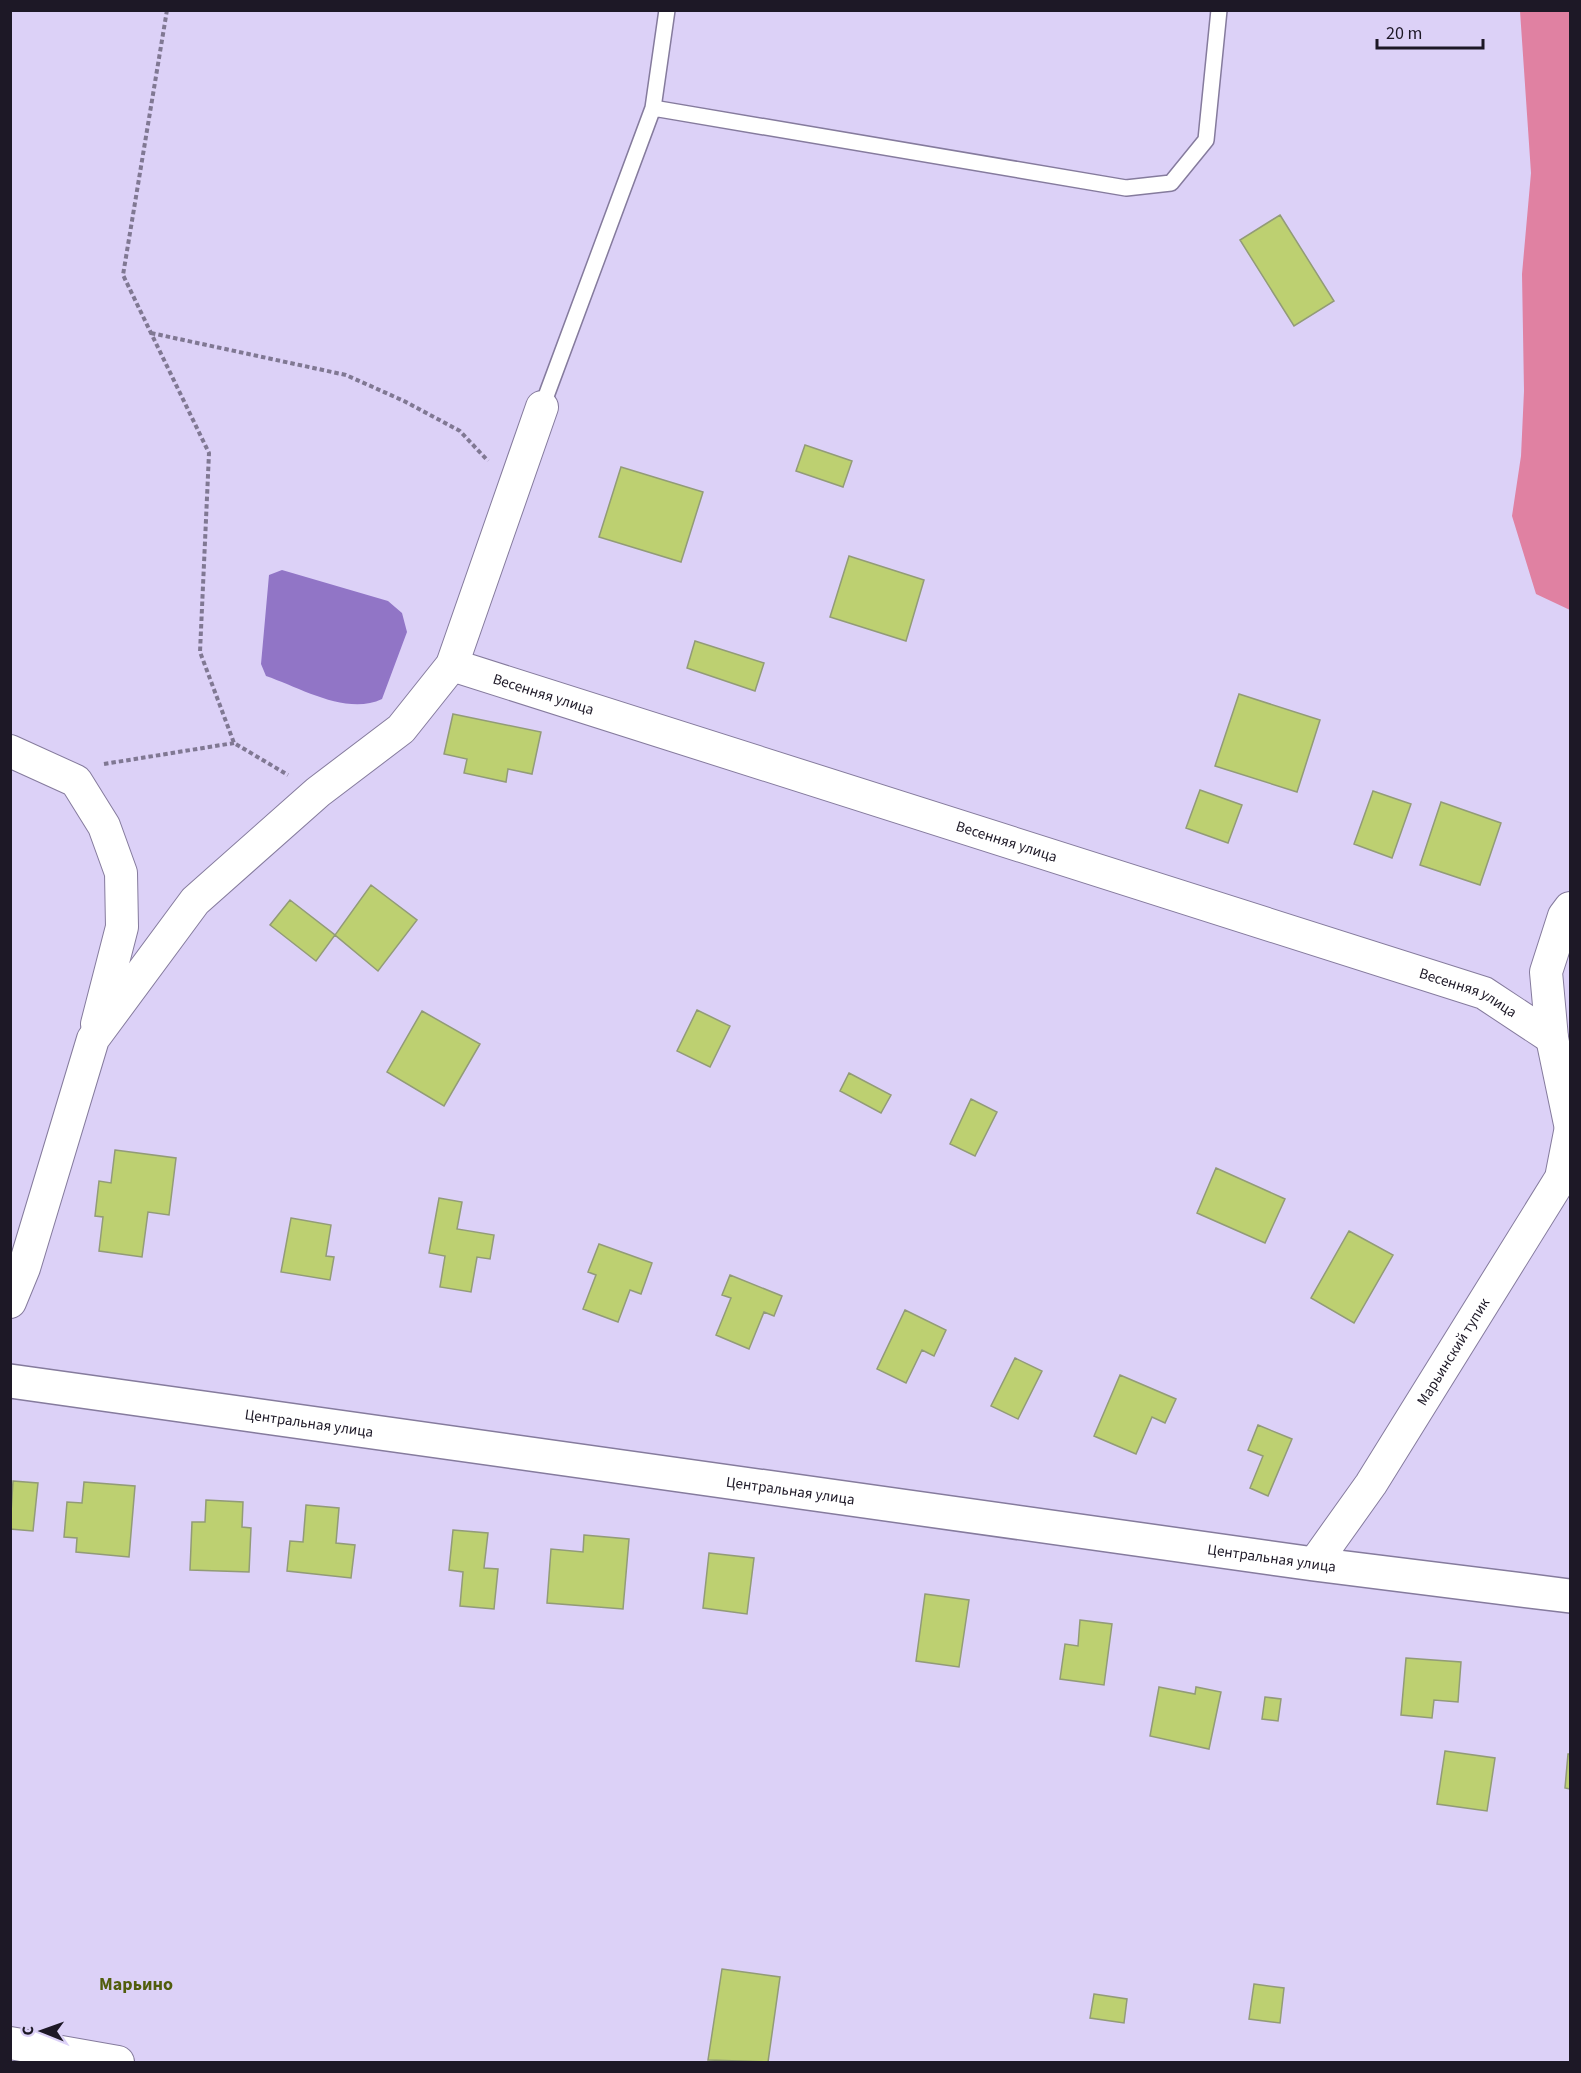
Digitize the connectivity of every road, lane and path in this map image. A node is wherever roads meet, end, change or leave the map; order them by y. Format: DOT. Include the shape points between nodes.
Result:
graph roads {
  1 [pos="167,10"];
  2 [pos="667,10"];
  3 [pos="1219,10"];
  4 [pos="653,108"];
  5 [pos="151,333"];
  6 [pos="542,407"];
  7 [pos="512,493"];
  8 [pos="452,665"];
  9 [pos="234,743"];
  10 [pos="10,751"];
  11 [pos="56,771"];
  12 [pos="318,792"];
  13 [pos="1570,908"];
  14 [pos="1552,1038"];
  15 [pos="93,1039"];
  16 [pos="1570,1124"];
  17 [pos="1570,1132"];
  18 [pos="10,1302"];
  19 [pos="10,1381"];
  20 [pos="1314,1563"];
  21 [pos="1570,1596"];
  22 [pos="10,2043"];
  23 [pos="118,2062"];
  1 -- 5 [label="path" via="123,275"];
  2 -- 4 [label="lane"];
  3 -- 4 [label="lane" via="1206,140 1171,183 1126,188"];
  4 -- 6 [label="lane"];
  5 -- 7 [label="path" via="356,379 460,431 495,468"];
  5 -- 9 [label="path" via="209,453 200,652"];
  6 -- 7 [label="street"];
  7 -- 8 [label="street"];
  8 -- 12 [label="street" via="401,729"];
  8 -- 14 [label="street, Весенняя улица" via="1484,993"];
  9 -- 11 [label="path"];
  9 -- 12 [label="path"];
  10 -- 11 [label="street"];
  11 -- 15 [label="street" via="76,781 104,826 121,873 122,927"];
  12 -- 15 [label="street" via="195,901"];
  13 -- 14 [label="street" via="1546,972"];
  14 -- 16 [label="street"];
  15 -- 18 [label="street" via="24,1268"];
  17 -- 20 [label="street, Марьинский тупик" via="1561,1178 1371,1484"];
  19 -- 20 [label="main road, Центральная улица"];
  20 -- 21 [label="main road, Центральная улица"];
  22 -- 23 [label="street"];
}
